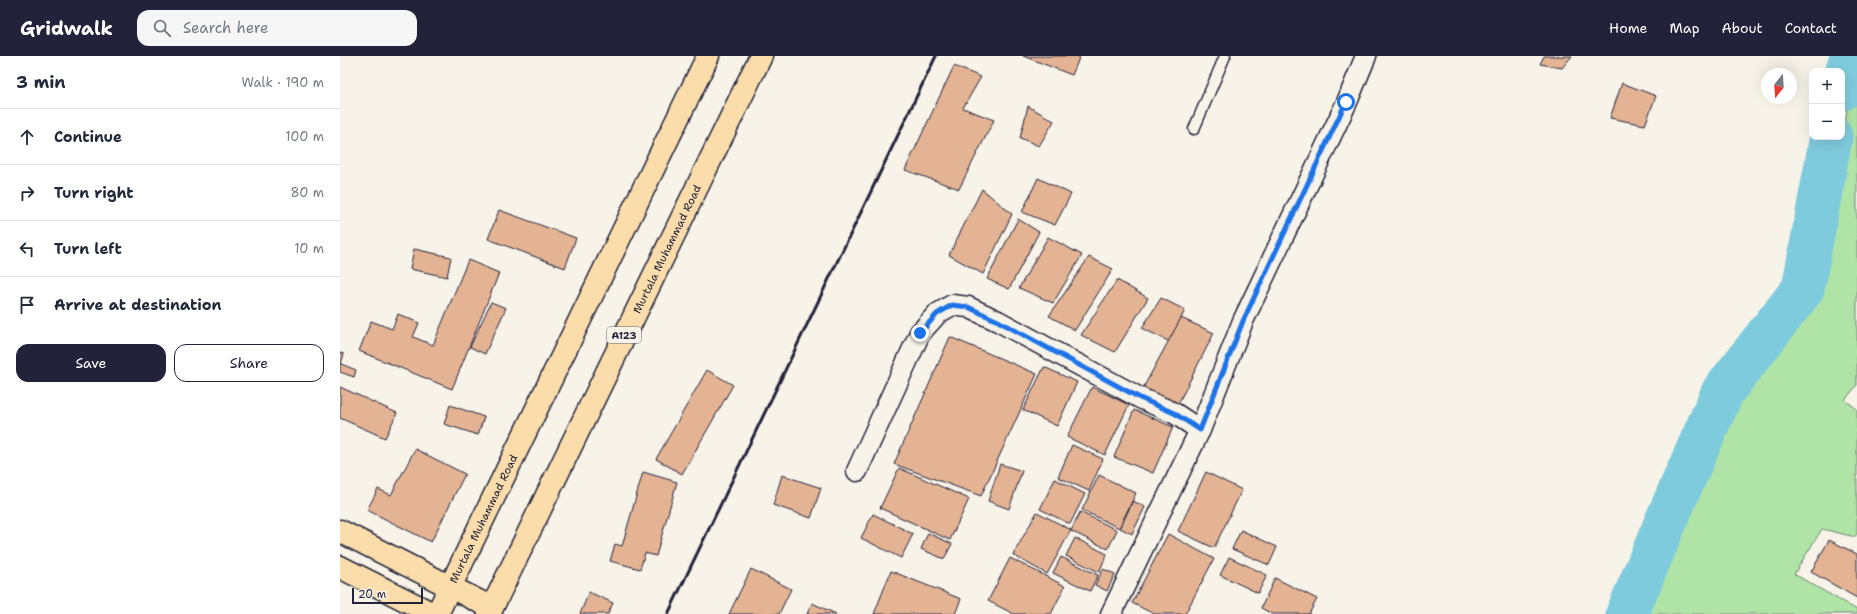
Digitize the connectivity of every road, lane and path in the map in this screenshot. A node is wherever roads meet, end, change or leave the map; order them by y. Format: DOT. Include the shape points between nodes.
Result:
graph roads {
  1 [pos="708,56"];
  2 [pos="761,56"];
  3 [pos="1225,56"];
  4 [pos="1366,56"];
  5 [pos="1194,129"];
  6 [pos="1200,430"];
  7 [pos="857,471"];
  8 [pos="340,531"];
  9 [pos="340,567"];
  10 [pos="451,586"];
  11 [pos="490,611"];
  12 [pos="433,614"];
  13 [pos="437,614"];
  14 [pos="1111,614"];
  1 -- 10 [label="main road, Murtala Muhammad Road"];
  2 -- 11 [label="main road, Murtala Muhammad Road / A123"];
  3 -- 5 [label="lane"];
  4 -- 6 [label="street" via="1243,321"];
  6 -- 7 [label="street" via="1174,413 1140,398 998,321 968,307 952,305 937,314 920,333"];
  6 -- 14 [label="street"];
  8 -- 10 [label="main road"];
  9 -- 12 [label="main road"];
  10 -- 11 [label="main road"];
  10 -- 13 [label="main road, Murtala Muhammad Road"];
}
